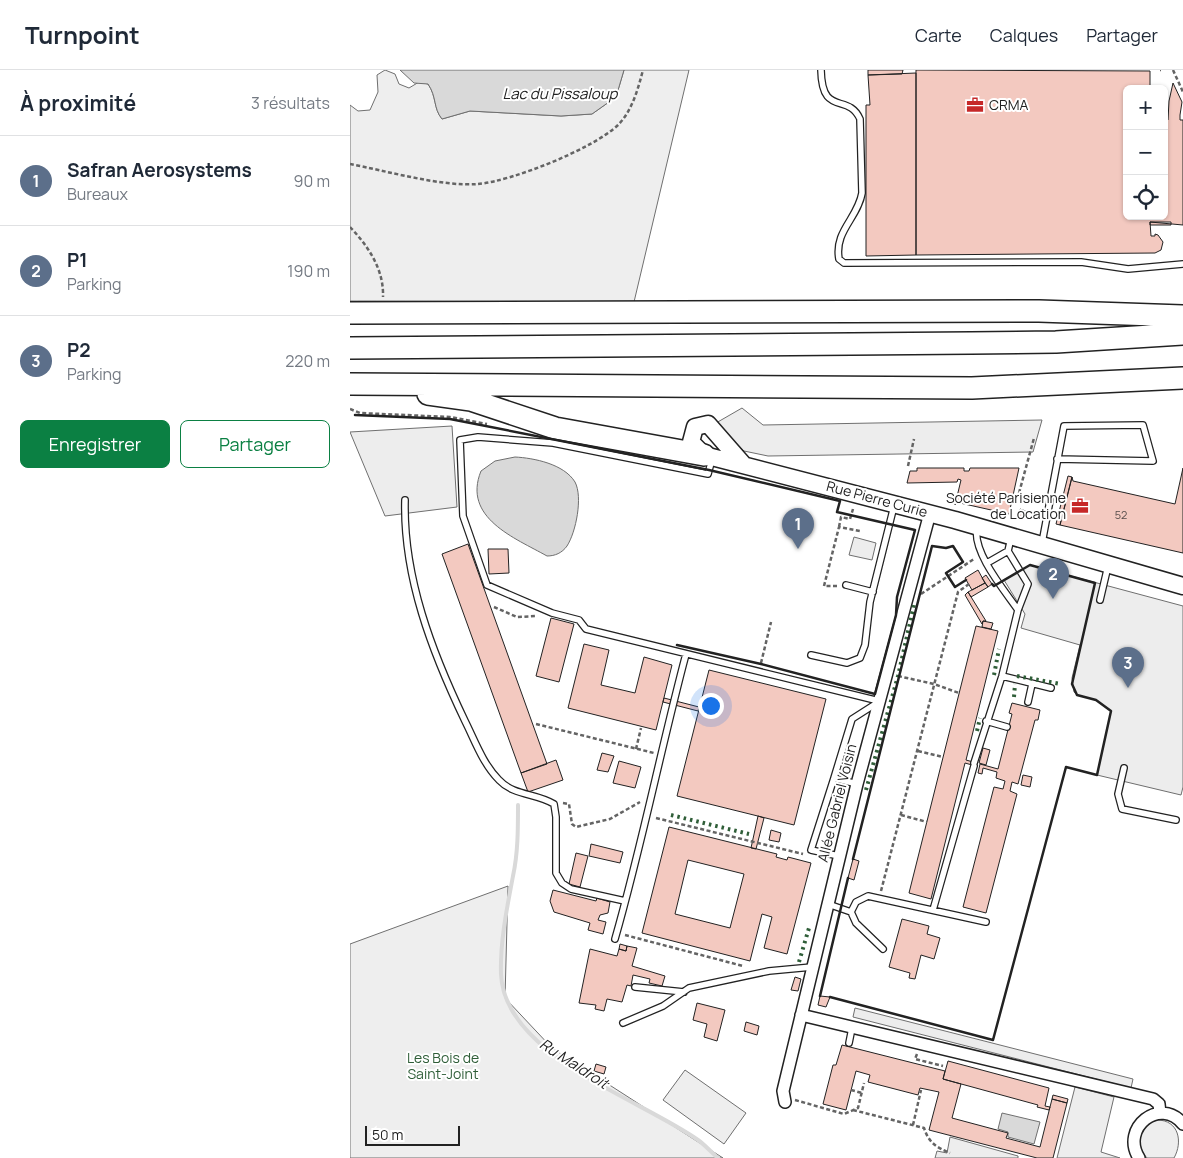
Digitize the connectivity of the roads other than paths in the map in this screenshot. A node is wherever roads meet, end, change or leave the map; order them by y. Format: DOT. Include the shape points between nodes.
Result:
graph roads {
  1 [pos="821,70"];
  2 [pos="1183,264"];
  3 [pos="1183,301"];
  4 [pos="1039,311"];
  5 [pos="350,313"];
  6 [pos="1183,316"];
  7 [pos="1183,334"];
  8 [pos="350,348"];
  9 [pos="1183,378"];
  10 [pos="360,384"];
  11 [pos="709,456"];
  12 [pos="1057,459"];
  13 [pos="743,464"];
  14 [pos="405,500"];
  15 [pos="894,504"];
  16 [pos="930,513"];
  17 [pos="978,526"];
  18 [pos="1010,544"];
  19 [pos="1042,545"];
  20 [pos="987,563"];
  21 [pos="1108,565"];
  22 [pos="846,585"];
  23 [pos="1183,586"];
  24 [pos="873,592"];
  25 [pos="1100,600"];
  26 [pos="1018,610"];
  27 [pos="686,654"];
  28 [pos="811,655"];
  29 [pos="1002,676"];
  30 [pos="1032,684"];
  31 [pos="1051,688"];
  32 [pos="879,702"];
  33 [pos="1028,702"];
  34 [pos="986,722"];
  35 [pos="1007,727"];
  36 [pos="1124,768"];
  37 [pos="834,778"];
  38 [pos="857,784"];
  39 [pos="1176,820"];
  40 [pos="839,856"];
  41 [pos="626,900"];
  42 [pos="828,904"];
  43 [pos="933,910"];
  44 [pos="851,912"];
  45 [pos="986,922"];
  46 [pos="615,936"];
  47 [pos="883,949"];
  48 [pos="812,967"];
  49 [pos="635,987"];
  50 [pos="684,992"];
  51 [pos="801,1015"];
  52 [pos="623,1023"];
  53 [pos="852,1027"];
  54 [pos="849,1042"];
  55 [pos="784,1099"];
  56 [pos="1160,1113"];
  57 [pos="1181,1118"];
  58 [pos="1139,1158"];
  1 -- 2 [label="lane" via="821,85 826,96 832,102 852,109 860,119 862,193 860,205 843,229 838,244 839,258 844,263 1080,262 1128,269"];
  3 -- 4 [label="highway"];
  4 -- 5 [label="highway"];
  4 -- 6 [label="highway"];
  7 -- 8 [label="highway" via="1056,342"];
  9 -- 10 [label="highway" via="972,388"];
  10 -- 11 [label="highway" via="391,393 433,394 471,400 555,428"];
  11 -- 13 [label="street, Rue Pierre Curie"];
  11 -- 13 [label="street" via="691,442 695,427 708,424"];
  11 -- 27 [label="lane" via="708,474 553,443 478,437 460,440 463,516 487,585 552,613 579,620 586,629"];
  12 -- 12 [label="lane" via="1064,426 1143,425 1153,461"];
  12 -- 19 [label="lane"];
  13 -- 15 [label="street, Rue Pierre Curie"];
  14 -- 41 [label="lane" via="404,529 417,598 445,679 485,762 500,782 520,794 544,798 554,804 556,873 562,883 571,889"];
  15 -- 16 [label="street, Rue Pierre Curie"];
  15 -- 24 [label="lane"];
  16 -- 17 [label="street, Rue Pierre Curie"];
  16 -- 32 [label="street, Allée Gabriel Voisin"];
  17 -- 18 [label="street, Rue Pierre Curie"];
  17 -- 20 [label="lane" via="976,536"];
  18 -- 19 [label="street, Rue Pierre Curie"];
  18 -- 20 [label="lane"];
  18 -- 26 [label="lane" via="1028,584"];
  19 -- 21 [label="street, Rue Pierre Curie"];
  20 -- 26 [label="lane"];
  21 -- 23 [label="street, Rue Pierre Curie"];
  21 -- 25 [label="lane"];
  22 -- 24 [label="lane"];
  24 -- 28 [label="lane" via="860,658 847,663"];
  26 -- 29 [label="lane"];
  27 -- 32 [label="lane"];
  27 -- 41 [label="lane"];
  29 -- 30 [label="lane"];
  29 -- 34 [label="lane"];
  30 -- 31 [label="lane"];
  30 -- 33 [label="lane"];
  32 -- 37 [label="lane" via="852,719"];
  32 -- 38 [label="street, Allée Gabriel Voisin"];
  34 -- 35 [label="lane"];
  34 -- 43 [label="lane"];
  36 -- 39 [label="lane" via="1118,794 1122,809"];
  37 -- 38 [label="lane"];
  37 -- 40 [label="lane" via="811,850"];
  38 -- 40 [label="street, Allée Gabriel Voisin"];
  40 -- 42 [label="street, Allée Gabriel Voisin"];
  41 -- 46 [label="lane"];
  42 -- 44 [label="lane"];
  42 -- 48 [label="street, Allée Gabriel Voisin"];
  43 -- 44 [label="lane" via="868,896 856,902"];
  43 -- 45 [label="lane"];
  44 -- 47 [label="lane" via="856,923"];
  48 -- 50 [label="lane" via="764,972 689,988"];
  48 -- 51 [label="street, Allée Gabriel Voisin"];
  49 -- 50 [label="lane"];
  50 -- 52 [label="lane" via="663,1006"];
  51 -- 53 [label="street"];
  51 -- 55 [label="street, Allée Gabriel Voisin" via="783,1091"];
  53 -- 54 [label="lane"];
  53 -- 56 [label="street" via="1153,1099 1159,1104"];
  56 -- 57 [label="street"];
  56 -- 58 [label="street" via="1144,1119 1137,1126 1133,1137"];
}
